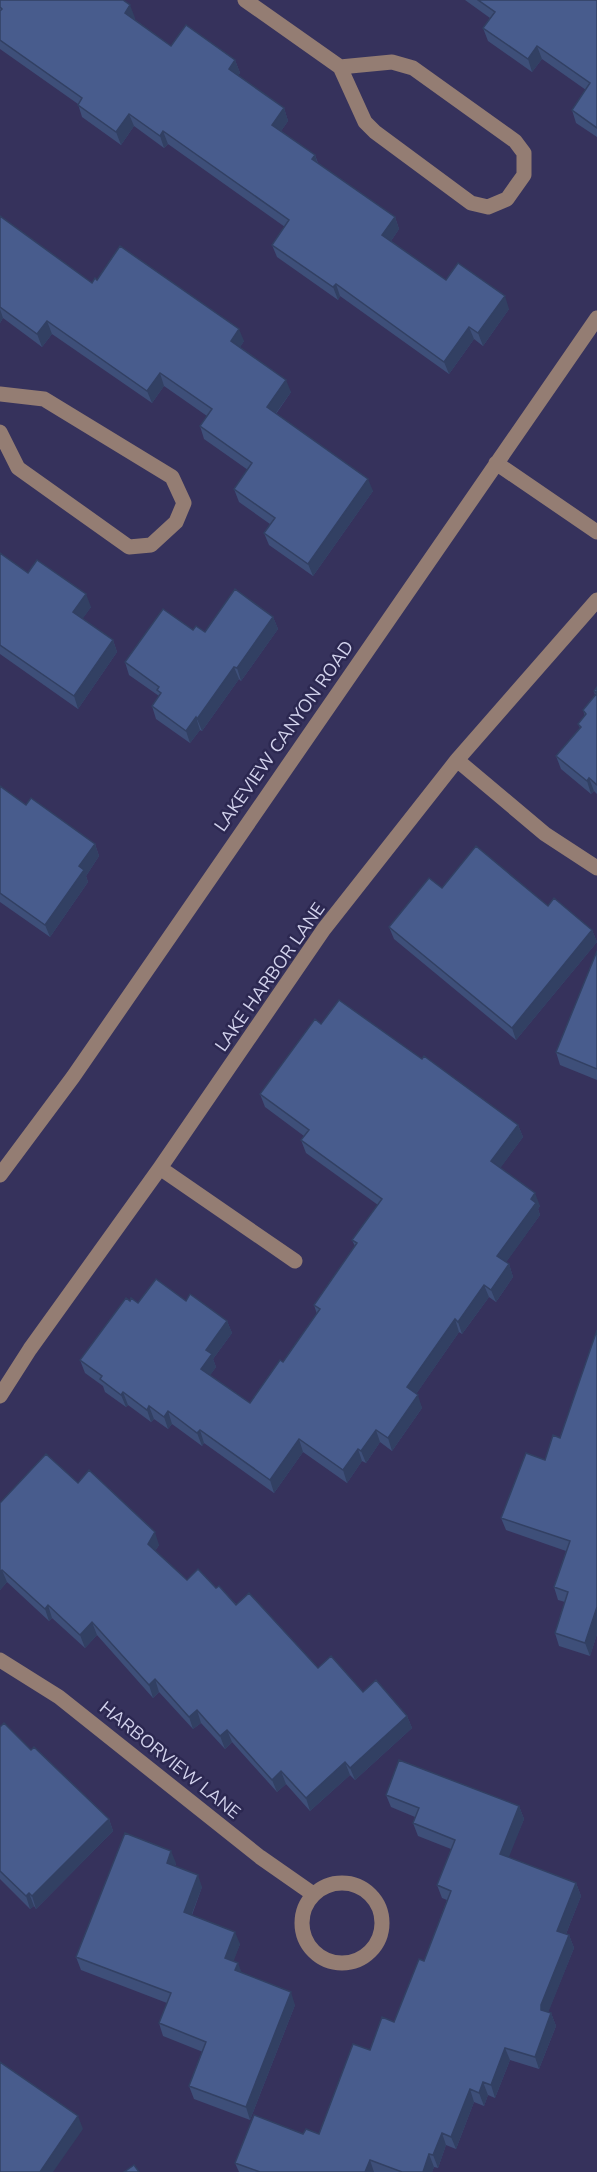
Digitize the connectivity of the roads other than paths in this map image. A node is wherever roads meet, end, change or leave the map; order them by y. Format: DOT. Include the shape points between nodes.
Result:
graph roads {
  1 [pos="245,0"];
  2 [pos="340,67"];
  3 [pos="597,318"];
  4 [pos="0,394"];
  5 [pos="0,432"];
  6 [pos="496,463"];
  7 [pos="597,532"];
  8 [pos="597,600"];
  9 [pos="457,760"];
  10 [pos="597,868"];
  11 [pos="160,1167"];
  12 [pos="0,1175"];
  13 [pos="295,1261"];
  14 [pos="0,1396"];
  15 [pos="0,1660"];
  16 [pos="313,1894"];
  1 -- 2 [label="street"];
  2 -- 2 [label="street" via="365,122 471,203 488,207 507,199 524,175 524,153 514,141 413,68 392,62"];
  3 -- 6 [label="street, LAKEVIEW CANYON ROAD"];
  4 -- 5 [label="street" via="44,399 172,477 184,503 176,522 151,545 129,547 18,468"];
  6 -- 7 [label="street"];
  6 -- 12 [label="street, LAKEVIEW CANYON ROAD" via="73,1077"];
  8 -- 9 [label="street, LAKE HARBOR LANE"];
  9 -- 10 [label="street" via="545,834"];
  9 -- 11 [label="street, LAKE HARBOR LANE" via="324,929"];
  11 -- 13 [label="street"];
  11 -- 14 [label="street, LAKE HARBOR LANE"];
  15 -- 16 [label="street, HARBORVIEW LANE" via="58,1697 260,1857"];
  16 -- 16 [label="street" via="302,1917 302,1930 315,1953 338,1964 351,1963 373,1948 380,1937 380,1910 363,1889 338,1883"];
}
